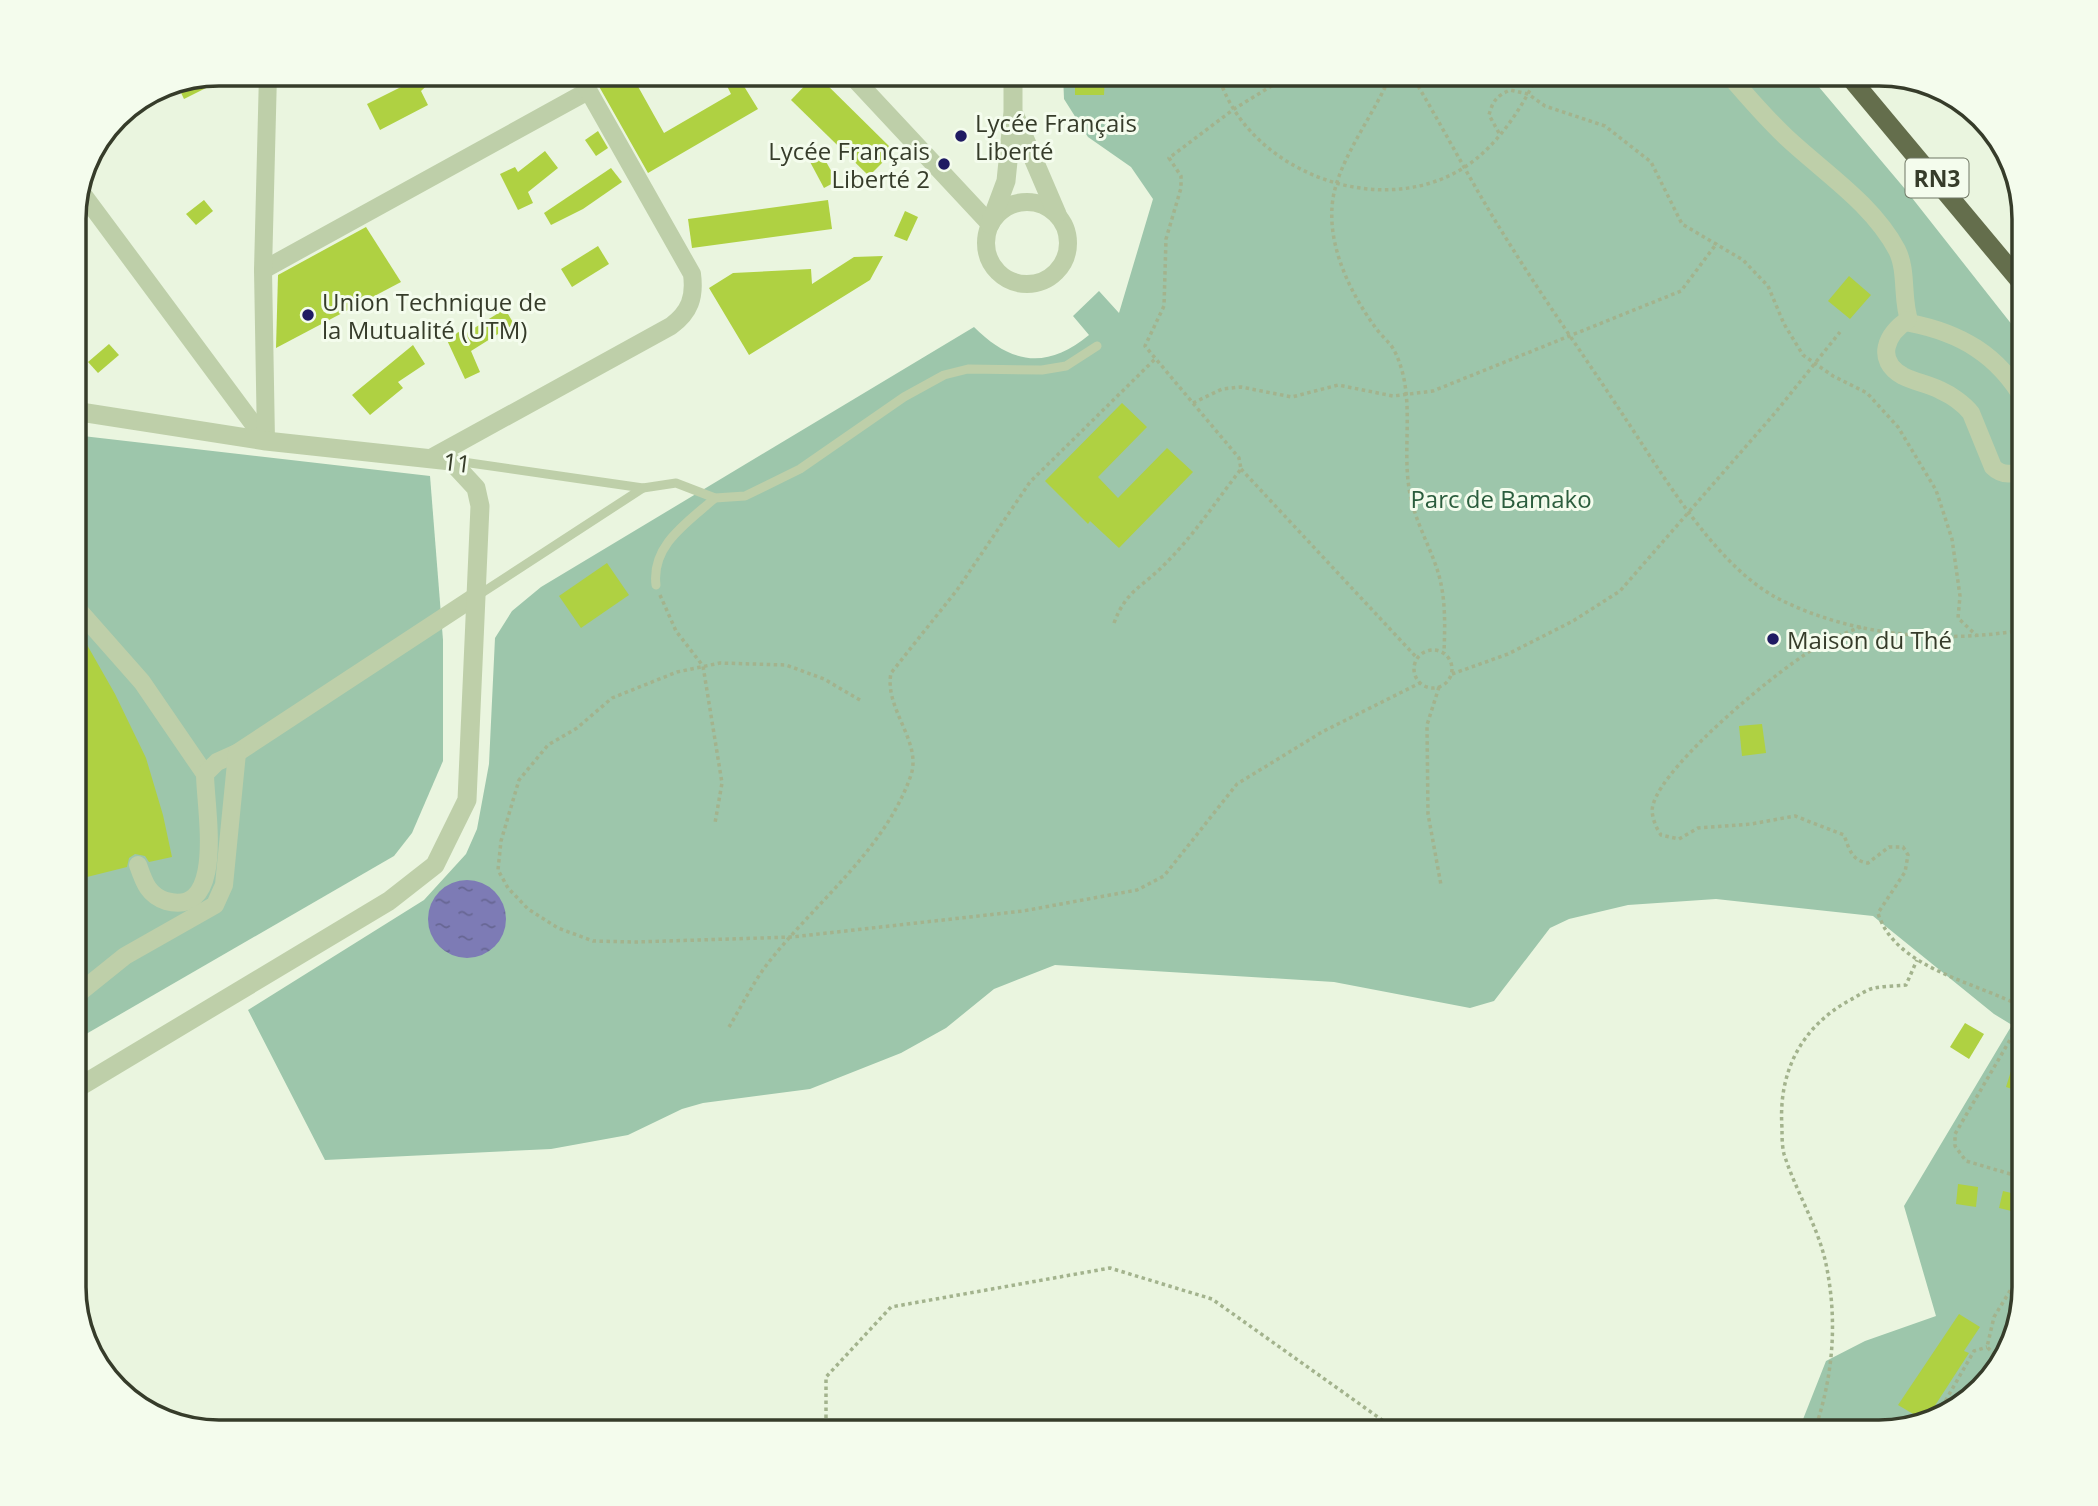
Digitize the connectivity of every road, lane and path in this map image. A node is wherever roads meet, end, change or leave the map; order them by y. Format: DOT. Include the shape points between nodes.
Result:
graph roads {
  1 [pos="268,86"];
  2 [pos="586,86"];
  3 [pos="861,86"];
  4 [pos="1013,86"];
  5 [pos="1224,86"];
  6 [pos="1271,86"];
  7 [pos="1386,86"];
  8 [pos="1417,86"];
  9 [pos="1532,86"];
  10 [pos="1739,86"];
  11 [pos="1857,86"];
  12 [pos="588,90"];
  13 [pos="1528,94"];
  14 [pos="1234,108"];
  15 [pos="1013,112"];
  16 [pos="1499,133"];
  17 [pos="1464,165"];
  18 [pos="1338,183"];
  19 [pos="87,200"];
  20 [pos="1057,214"];
  21 [pos="990,224"];
  22 [pos="1717,243"];
  23 [pos="263,270"];
  24 [pos="2012,271"];
  25 [pos="1908,320"];
  26 [pos="1840,332"];
  27 [pos="1571,336"];
  28 [pos="1097,346"];
  29 [pos="1156,358"];
  30 [pos="1815,363"];
  31 [pos="2012,385"];
  32 [pos="1405,394"];
  33 [pos="1194,403"];
  34 [pos="86,413"];
  35 [pos="266,441"];
  36 [pos="441,460"];
  37 [pos="1241,469"];
  38 [pos="2012,474"];
  39 [pos="643,488"];
  40 [pos="715,498"];
  41 [pos="1690,514"];
  42 [pos="656,585"];
  43 [pos="476,596"];
  44 [pos="86,619"];
  45 [pos="1114,623"];
  46 [pos="1863,626"];
  47 [pos="2012,632"];
  48 [pos="1978,638"];
  49 [pos="1444,653"];
  50 [pos="1417,659"];
  51 [pos="703,666"];
  52 [pos="1452,674"];
  53 [pos="1420,683"];
  54 [pos="1439,687"];
  55 [pos="860,700"];
  56 [pos="237,753"];
  57 [pos="205,774"];
  58 [pos="715,823"];
  59 [pos="138,865"];
  60 [pos="1441,885"];
  61 [pos="792,937"];
  62 [pos="1917,960"];
  63 [pos="86,987"];
  64 [pos="2012,1002"];
  65 [pos="729,1027"];
  66 [pos="2012,1038"];
  67 [pos="86,1083"];
  68 [pos="2012,1174"];
  69 [pos="2012,1289"];
  70 [pos="1987,1347"];
  71 [pos="1994,1354"];
  72 [pos="1944,1403"];
  73 [pos="826,1420"];
  74 [pos="1381,1420"];
  75 [pos="1818,1420"];
  1 -- 23 [label="street"];
  2 -- 12 [label="street"];
  3 -- 21 [label="street"];
  4 -- 15 [label="street"];
  5 -- 14 [label="path"];
  6 -- 14 [label="path"];
  7 -- 18 [label="path"];
  8 -- 17 [label="path"];
  9 -- 13 [label="path"];
  10 -- 25 [label="street" via="1786,137 1854,196 1885,232 1900,257"];
  11 -- 24 [label="highway, RN3"];
  12 -- 23 [label="street"];
  12 -- 36 [label="street" via="692,274 690,305 684,317 671,326"];
  13 -- 16 [label="path"];
  13 -- 16 [label="path" via="1510,90 1497,96 1489,115"];
  13 -- 22 [label="path" via="1545,106 1605,126 1651,162 1682,223"];
  14 -- 18 [label="path" via="1278,156 1311,176"];
  14 -- 29 [label="path" via="1169,158 1181,176 1181,188 1166,239 1164,306 1145,346"];
  15 -- 20 [label="street"];
  15 -- 21 [label="street" via="1006,181"];
  16 -- 17 [label="path"];
  17 -- 18 [label="path" via="1426,183 1389,189"];
  17 -- 27 [label="path" via="1508,242"];
  18 -- 32 [label="path" via="1334,227 1341,265 1348,285 1395,351"];
  19 -- 35 [label="street"];
  20 -- 21 [label="street" via="1029,201 999,212"];
  20 -- 21 [label="street" via="1068,249 1057,271 1035,284 1011,281 992,266 985,243"];
  22 -- 27 [label="path" via="1681,291"];
  22 -- 30 [label="path" via="1743,260 1768,286 1784,324 1803,355"];
  23 -- 35 [label="street"];
  25 -- 31 [label="street" via="1983,350"];
  25 -- 38 [label="street" via="1895,328 1887,343 1886,354 1896,371 1966,406 1993,467 1999,473"];
  26 -- 30 [label="path"];
  27 -- 32 [label="path" via="1433,391"];
  27 -- 41 [label="path"];
  28 -- 40 [label="lane" via="1066,366 968,369 944,375 765,488 745,496"];
  29 -- 33 [label="path"];
  29 -- 61 [label="path" via="1031,482 957,590 891,673 888,687 914,756 911,775 883,829"];
  30 -- 41 [label="path"];
  30 -- 48 [label="path" via="1867,393 1898,427 1927,472 1952,539 1960,596 1958,618"];
  32 -- 33 [label="path" via="1392,396 1338,386 1292,397 1241,387 1222,389"];
  32 -- 49 [label="path" via="1410,421 1409,492 1437,570 1446,615"];
  33 -- 37 [label="path" via="1239,458"];
  34 -- 35 [label="street, 11"];
  35 -- 36 [label="street, 11"];
  36 -- 39 [label="lane, 11"];
  36 -- 43 [label="street" via="475,488 480,506"];
  37 -- 45 [label="path" via="1167,563 1136,586 1120,605"];
  37 -- 50 [label="path"];
  39 -- 40 [label="lane" via="676,483"];
  39 -- 43 [label="lane"];
  40 -- 42 [label="lane" via="666,542 654,569"];
  41 -- 46 [label="path" via="1734,564 1777,598 1829,619"];
  41 -- 52 [label="path" via="1620,591 1508,654"];
  42 -- 51 [label="path" via="676,631"];
  43 -- 56 [label="street"];
  43 -- 67 [label="street" via="467,800 435,865 388,901"];
  44 -- 57 [label="street" via="142,682"];
  46 -- 48 [label="path" via="1912,635"];
  46 -- 62 [label="path" via="1820,645 1724,717 1669,776 1652,806 1661,835 1679,839 1698,828 1795,816 1844,835 1859,862 1868,863 1889,847 1903,847 1908,855 1905,872 1878,913 1895,946"];
  47 -- 48 [label="path"];
  49 -- 50 [label="path" via="1431,650"];
  49 -- 52 [label="path" via="1451,660"];
  50 -- 53 [label="path" via="1414,671"];
  51 -- 55 [label="path" via="786,665 824,679"];
  51 -- 58 [label="path" via="722,783"];
  51 -- 61 [label="path" via="612,698 578,728 548,745 519,780 501,841 498,870 528,909 558,928 593,940"];
  52 -- 54 [label="path"];
  53 -- 54 [label="path"];
  53 -- 61 [label="path" via="1322,732 1237,784 1164,876 1137,890 1023,911"];
  54 -- 60 [label="path" via="1427,725 1427,814"];
  56 -- 57 [label="street"];
  56 -- 63 [label="street" via="224,886 215,905 125,956"];
  57 -- 59 [label="street" via="208,875 202,891 175,903 159,898 148,890"];
  61 -- 65 [label="path" via="765,967"];
  62 -- 64 [label="path"];
  62 -- 75 [label="path" via="1906,985 1872,989 1828,1013 1793,1055 1785,1078 1783,1152 1822,1249 1832,1316 1830,1373"];
  66 -- 68 [label="path" via="1955,1134 1955,1146 1966,1161"];
  69 -- 70 [label="path" via="1994,1317"];
  70 -- 71 [label="path"];
  70 -- 72 [label="path" via="1974,1351"];
  73 -- 74 [label="path" via="826,1377 891,1307 1110,1268 1212,1299"];
}
